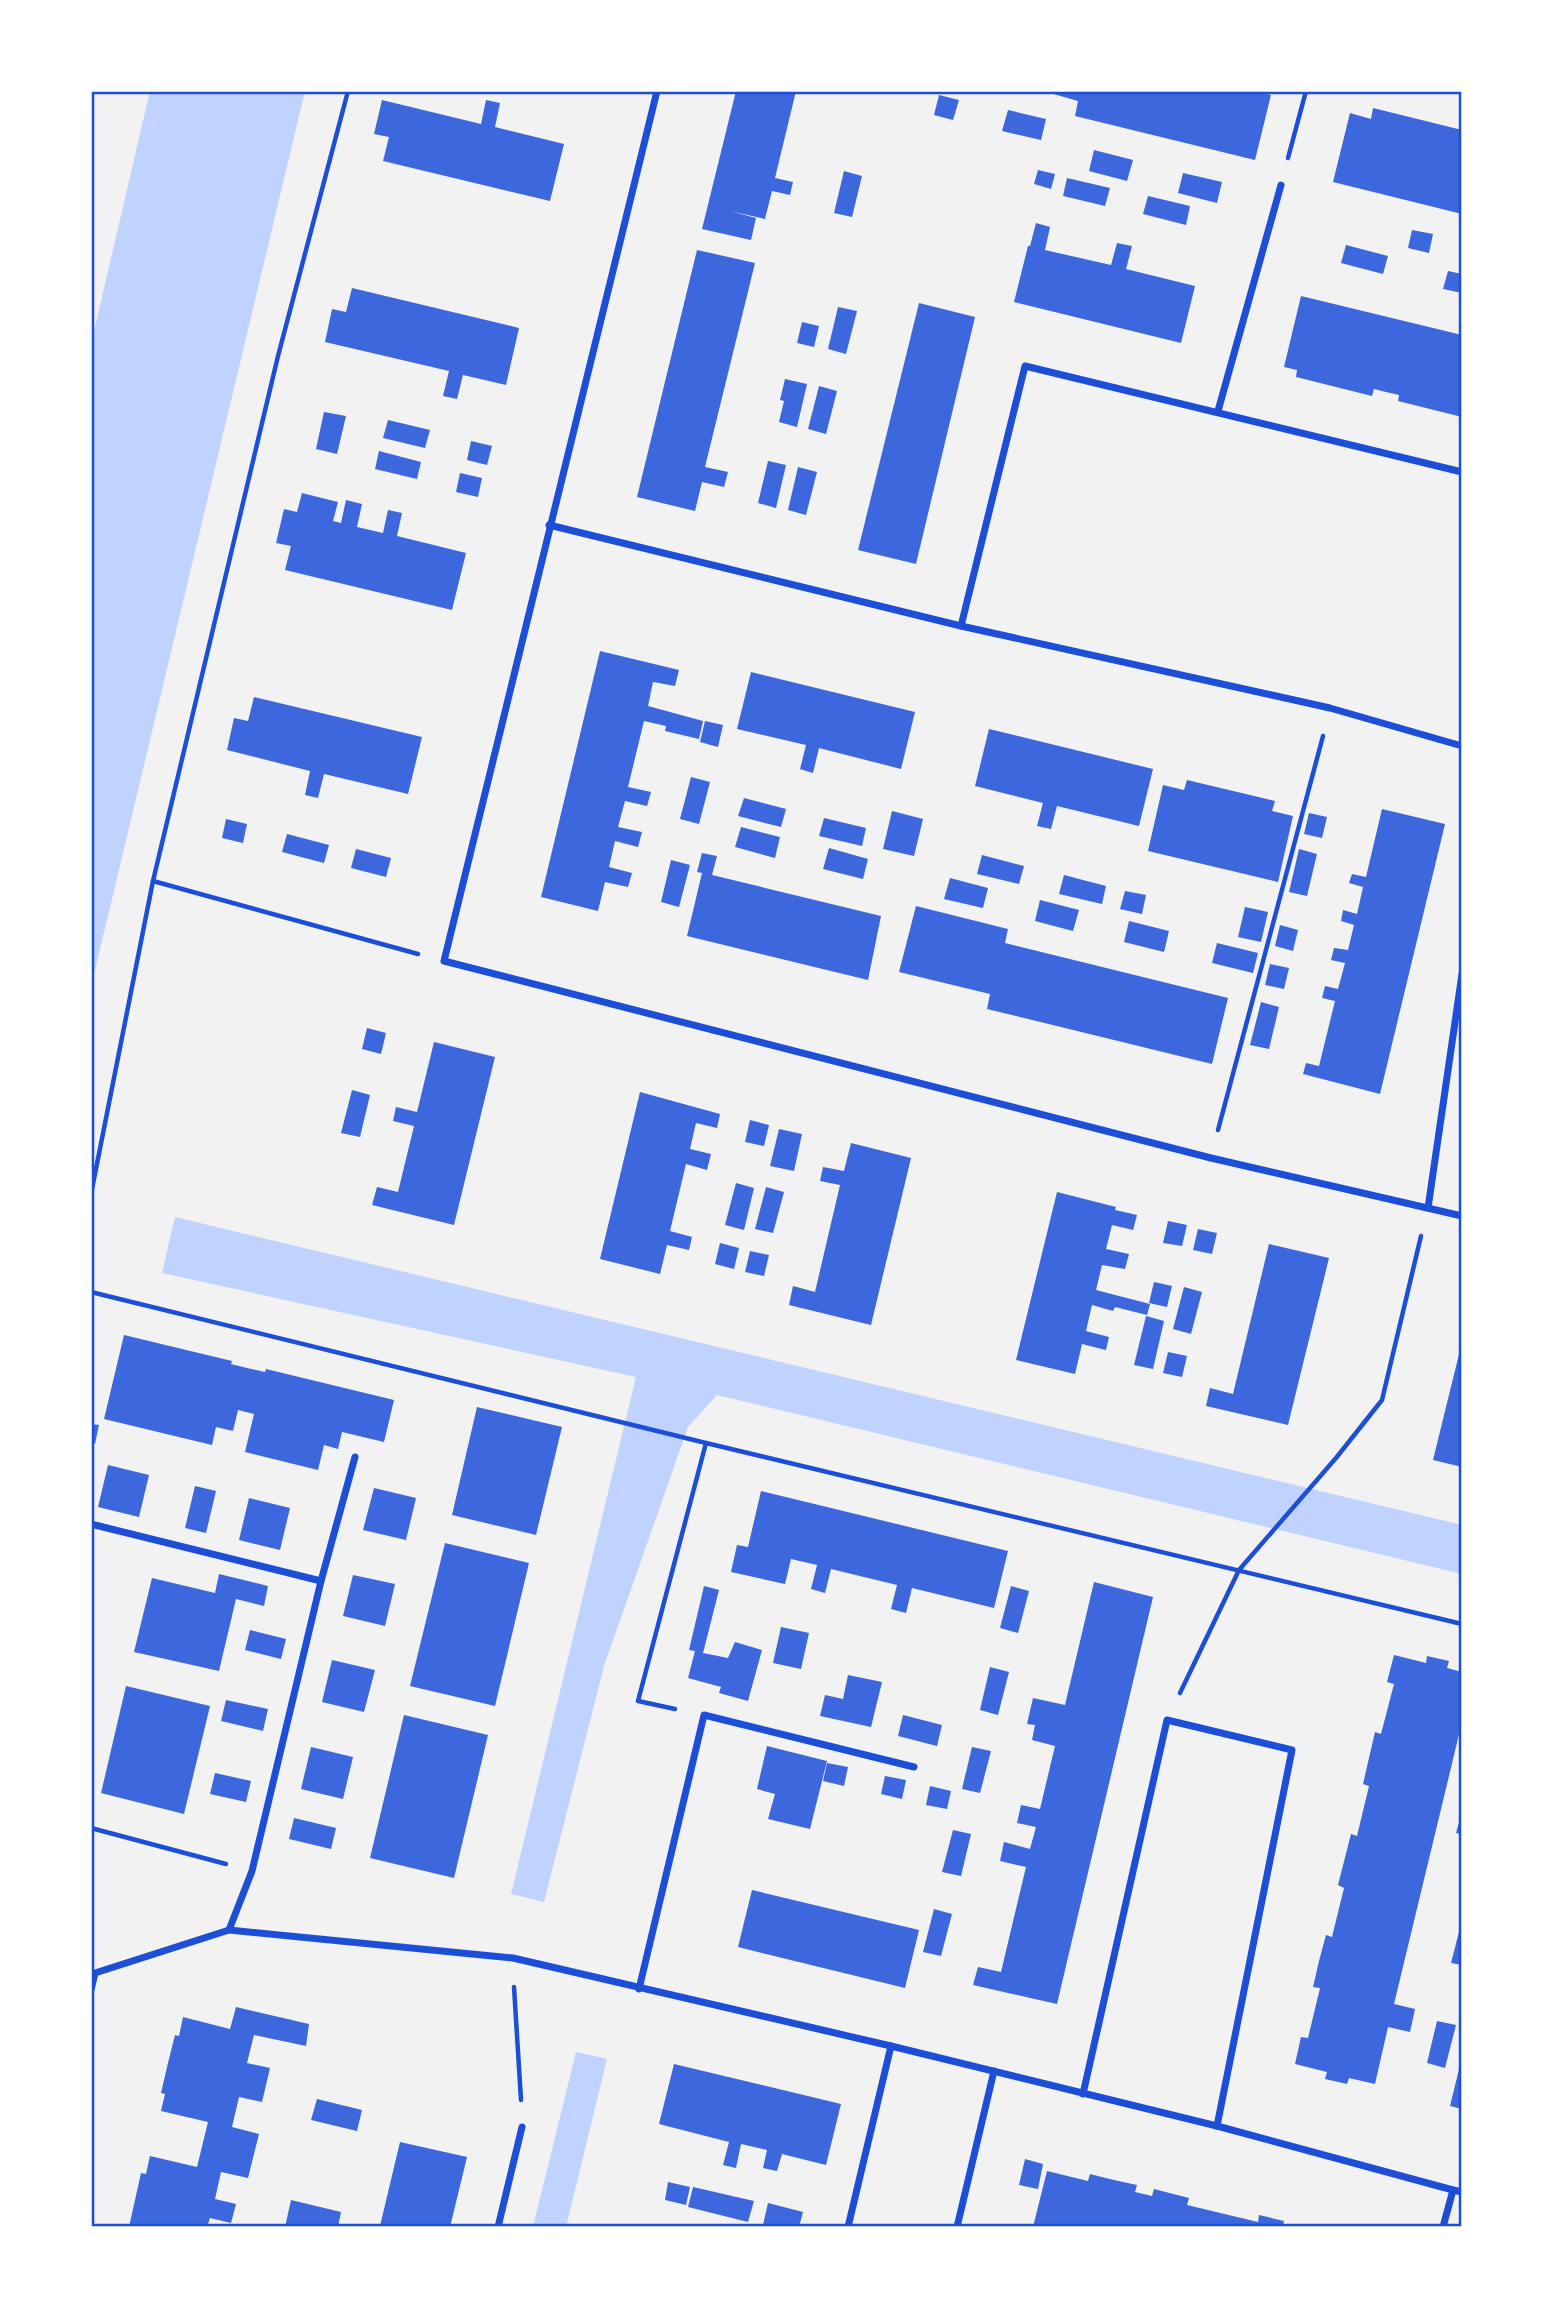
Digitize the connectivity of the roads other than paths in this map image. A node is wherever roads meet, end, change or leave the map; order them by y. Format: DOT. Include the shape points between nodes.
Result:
graph roads {
  1 [pos="657,91"];
  2 [pos="1281,186"];
  3 [pos="1217,411"];
  4 [pos="1462,472"];
  5 [pos="549,525"];
  6 [pos="961,626"];
  7 [pos="1462,746"];
  8 [pos="1462,974"];
  9 [pos="1428,1208"];
  10 [pos="1462,1216"];
  11 [pos="355,1457"];
  12 [pos="91,1524"];
  13 [pos="321,1581"];
  14 [pos="914,1767"];
  15 [pos="229,1930"];
  16 [pos="639,1989"];
  17 [pos="91,1990"];
  18 [pos="891,2046"];
  19 [pos="994,2071"];
  20 [pos="1083,2094"];
  21 [pos="1217,2126"];
  22 [pos="522,2127"];
  23 [pos="1453,2190"];
  24 [pos="1462,2192"];
  25 [pos="498,2227"];
  26 [pos="848,2227"];
  27 [pos="957,2227"];
  28 [pos="1443,2227"];
  1 -- 5 [label="street"];
  2 -- 3 [label="street"];
  3 -- 4 [label="street"];
  3 -- 6 [label="street" via="1025,366"];
  5 -- 6 [label="street"];
  5 -- 9 [label="street" via="444,961 1211,1158"];
  6 -- 7 [label="street" via="1330,708"];
  8 -- 9 [label="street"];
  9 -- 10 [label="street"];
  11 -- 13 [label="street"];
  12 -- 13 [label="street"];
  13 -- 15 [label="street" via="252,1871"];
  14 -- 16 [label="street" via="704,1716"];
  15 -- 16 [label="street" via="513,1958"];
  15 -- 17 [label="street" via="95,1973"];
  16 -- 18 [label="street"];
  18 -- 19 [label="street"];
  18 -- 26 [label="street"];
  19 -- 20 [label="street"];
  19 -- 27 [label="street"];
  20 -- 21 [label="street"];
  20 -- 21 [label="street" via="1167,1720 1292,1749"];
  21 -- 23 [label="street"];
  22 -- 25 [label="street"];
  23 -- 24 [label="street"];
  23 -- 28 [label="street"];
}
